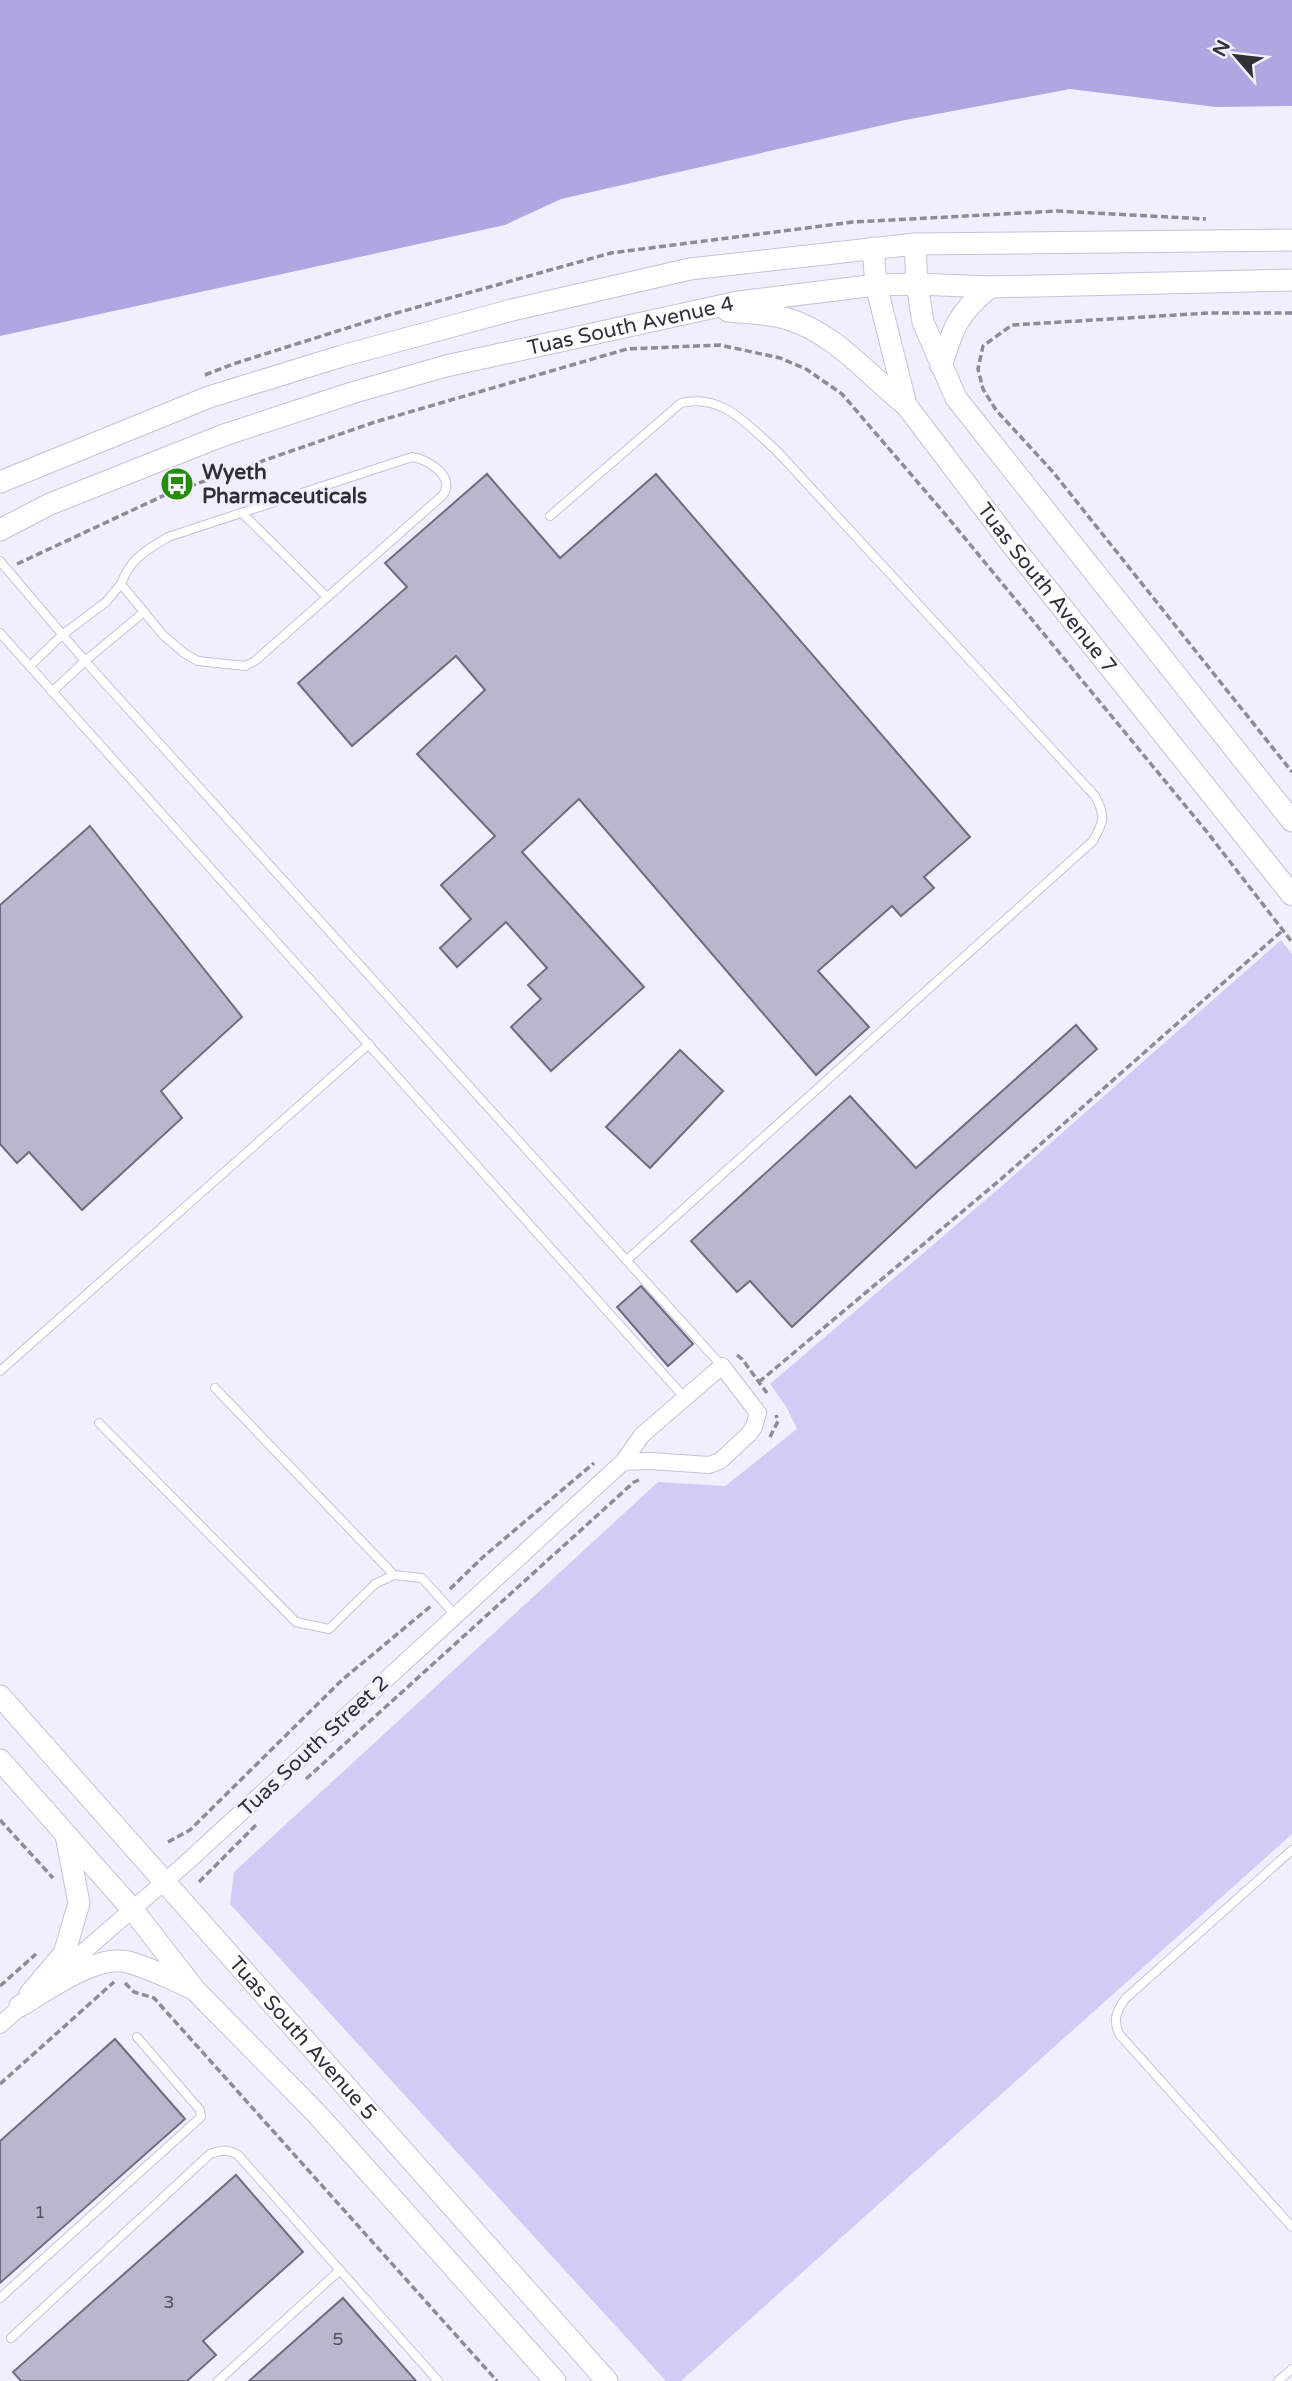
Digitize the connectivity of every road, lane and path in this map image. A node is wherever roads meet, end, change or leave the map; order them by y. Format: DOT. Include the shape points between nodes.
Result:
graph roads {
  1 [pos="1292,240"];
  2 [pos="915,244"];
  3 [pos="873,248"];
  4 [pos="1292,280"];
  5 [pos="917,284"];
  6 [pos="876,285"];
  7 [pos="990,287"];
  8 [pos="706,308"];
  9 [pos="1292,313"];
  10 [pos="941,366"];
  11 [pos="906,405"];
  12 [pos="0,482"];
  13 [pos="242,513"];
  14 [pos="550,516"];
  15 [pos="0,530"];
  16 [pos="3,565"];
  17 [pos="121,584"];
  18 [pos="327,597"];
  19 [pos="144,612"];
  20 [pos="0,633"];
  21 [pos="62,635"];
  22 [pos="85,661"];
  23 [pos="30,666"];
  24 [pos="52,692"];
  25 [pos="1292,772"];
  26 [pos="1292,821"];
  27 [pos="1292,895"];
  28 [pos="1283,930"];
  29 [pos="1292,942"];
  30 [pos="369,1044"];
  31 [pos="628,1259"];
  32 [pos="720,1363"];
  33 [pos="0,1371"];
  34 [pos="759,1382"];
  35 [pos="215,1388"];
  36 [pos="684,1397"];
  37 [pos="771,1399"];
  38 [pos="775,1410"];
  39 [pos="99,1423"];
  40 [pos="764,1442"];
  41 [pos="623,1462"];
  42 [pos="643,1479"];
  43 [pos="394,1575"];
  44 [pos="456,1616"];
  45 [pos="0,1696"];
  46 [pos="0,1760"];
  47 [pos="302,1783"];
  48 [pos="264,1817"];
  49 [pos="0,1820"];
  50 [pos="66,1834"];
  51 [pos="1292,1850"];
  52 [pos="199,1882"];
  53 [pos="164,1883"];
  54 [pos="55,1884"];
  55 [pos="132,1909"];
  56 [pos="38,1952"];
  57 [pos="0,1986"];
  58 [pos="195,1990"];
  59 [pos="20,2007"];
  60 [pos="0,2025"];
  61 [pos="137,2037"];
  62 [pos="0,2084"];
  63 [pos="1292,2227"];
  64 [pos="340,2270"];
  65 [pos="0,2298"];
  66 [pos="10,2338"];
  67 [pos="1292,2369"];
  68 [pos="218,2381"];
  69 [pos="438,2381"];
  70 [pos="497,2381"];
  71 [pos="555,2381"];
  72 [pos="607,2381"];
  73 [pos="1278,2381"];
  1 -- 2 [label="street, Tuas South Avenue 4"];
  2 -- 3 [label="street, Tuas South Avenue 4"];
  2 -- 5 [label="street"];
  3 -- 6 [label="street, Tuas South Avenue 7"];
  3 -- 12 [label="street, Tuas South Avenue 4" via="690,269 512,310 209,397"];
  4 -- 7 [label="street, Tuas South Avenue 4"];
  5 -- 6 [label="street, Tuas South Avenue 4"];
  5 -- 7 [label="street, Tuas South Avenue 4"];
  5 -- 10 [label="street" via="923,322"];
  6 -- 8 [label="street, Tuas South Avenue 4"];
  6 -- 11 [label="street, Tuas South Avenue 7"];
  7 -- 10 [label="street" via="962,313"];
  8 -- 11 [label="street" via="785,318 806,326 847,352"];
  8 -- 15 [label="street, Tuas South Avenue 4" via="446,366 355,392 224,435 50,504"];
  9 -- 25 [label="path" via="1209,313 1012,325 983,346 978,369 996,410 1053,471"];
  10 -- 26 [label="street" via="956,398"];
  11 -- 27 [label="street, Tuas South Avenue 7"];
  13 -- 17 [label="lane" via="168,537 136,558"];
  13 -- 18 [label="lane"];
  13 -- 18 [label="lane" via="412,457 432,464 446,481 447,490"];
  14 -- 31 [label="lane" via="681,402 713,402 731,411 776,450 1103,810 1103,823 1093,841"];
  16 -- 21 [label="lane"];
  16 -- 28 [label="path" via="167,494 375,422 627,349 720,345 780,358 806,369 842,394 954,524"];
  17 -- 19 [label="lane"];
  17 -- 21 [label="lane" via="106,602"];
  18 -- 19 [label="lane" via="245,666 198,661 163,635"];
  19 -- 22 [label="lane"];
  20 -- 23 [label="lane"];
  21 -- 22 [label="lane"];
  21 -- 23 [label="lane"];
  22 -- 24 [label="lane"];
  22 -- 31 [label="lane"];
  23 -- 24 [label="lane"];
  24 -- 30 [label="lane"];
  28 -- 29 [label="path"];
  28 -- 34 [label="path" via="1000,1180"];
  30 -- 33 [label="lane"];
  30 -- 36 [label="lane"];
  31 -- 32 [label="lane"];
  32 -- 34 [label="path" via="732,1352"];
  32 -- 36 [label="street, Tuas South Street 2"];
  32 -- 41 [label="street" via="758,1413 749,1434 720,1461 709,1465"];
  34 -- 37 [label="path"];
  35 -- 43 [label="lane"];
  36 -- 41 [label="street, Tuas South Street 2" via="642,1435"];
  38 -- 40 [label="path" via="778,1421"];
  39 -- 43 [label="lane" via="296,1622 329,1629 375,1584"];
  41 -- 44 [label="street, Tuas South Street 2"];
  42 -- 47 [label="path" via="634,1482"];
  43 -- 44 [label="lane" via="422,1578"];
  44 -- 53 [label="street, Tuas South Street 2"];
  45 -- 53 [label="street, Tuas South Avenue 5"];
  46 -- 50 [label="street, Tuas South Avenue 5"];
  48 -- 52 [label="path"];
  49 -- 54 [label="path" via="52,1875"];
  50 -- 55 [label="street, Tuas South Avenue 5"];
  50 -- 59 [label="street" via="79,1903 64,1954"];
  51 -- 63 [label="lane" via="1125,1999 1115,2024 1119,2035"];
  53 -- 55 [label="street, Tuas South Street 2"];
  53 -- 72 [label="street, Tuas South Avenue 5"];
  55 -- 58 [label="street, Tuas South Avenue 5"];
  55 -- 59 [label="street, Tuas South Street 2"];
  56 -- 57 [label="path"];
  58 -- 59 [label="street" via="127,1962 111,1961 83,1970"];
  58 -- 71 [label="street, Tuas South Avenue 5" via="317,2114"];
  59 -- 60 [label="street, Tuas South Street 2"];
  61 -- 65 [label="lane" via="200,2110 201,2118"];
  62 -- 70 [label="path" via="119,1978 134,1992 154,1998"];
  64 -- 66 [label="lane" via="238,2155 221,2150 210,2154"];
  64 -- 68 [label="lane"];
  64 -- 69 [label="lane"];
  67 -- 73 [label="lane"];
}
